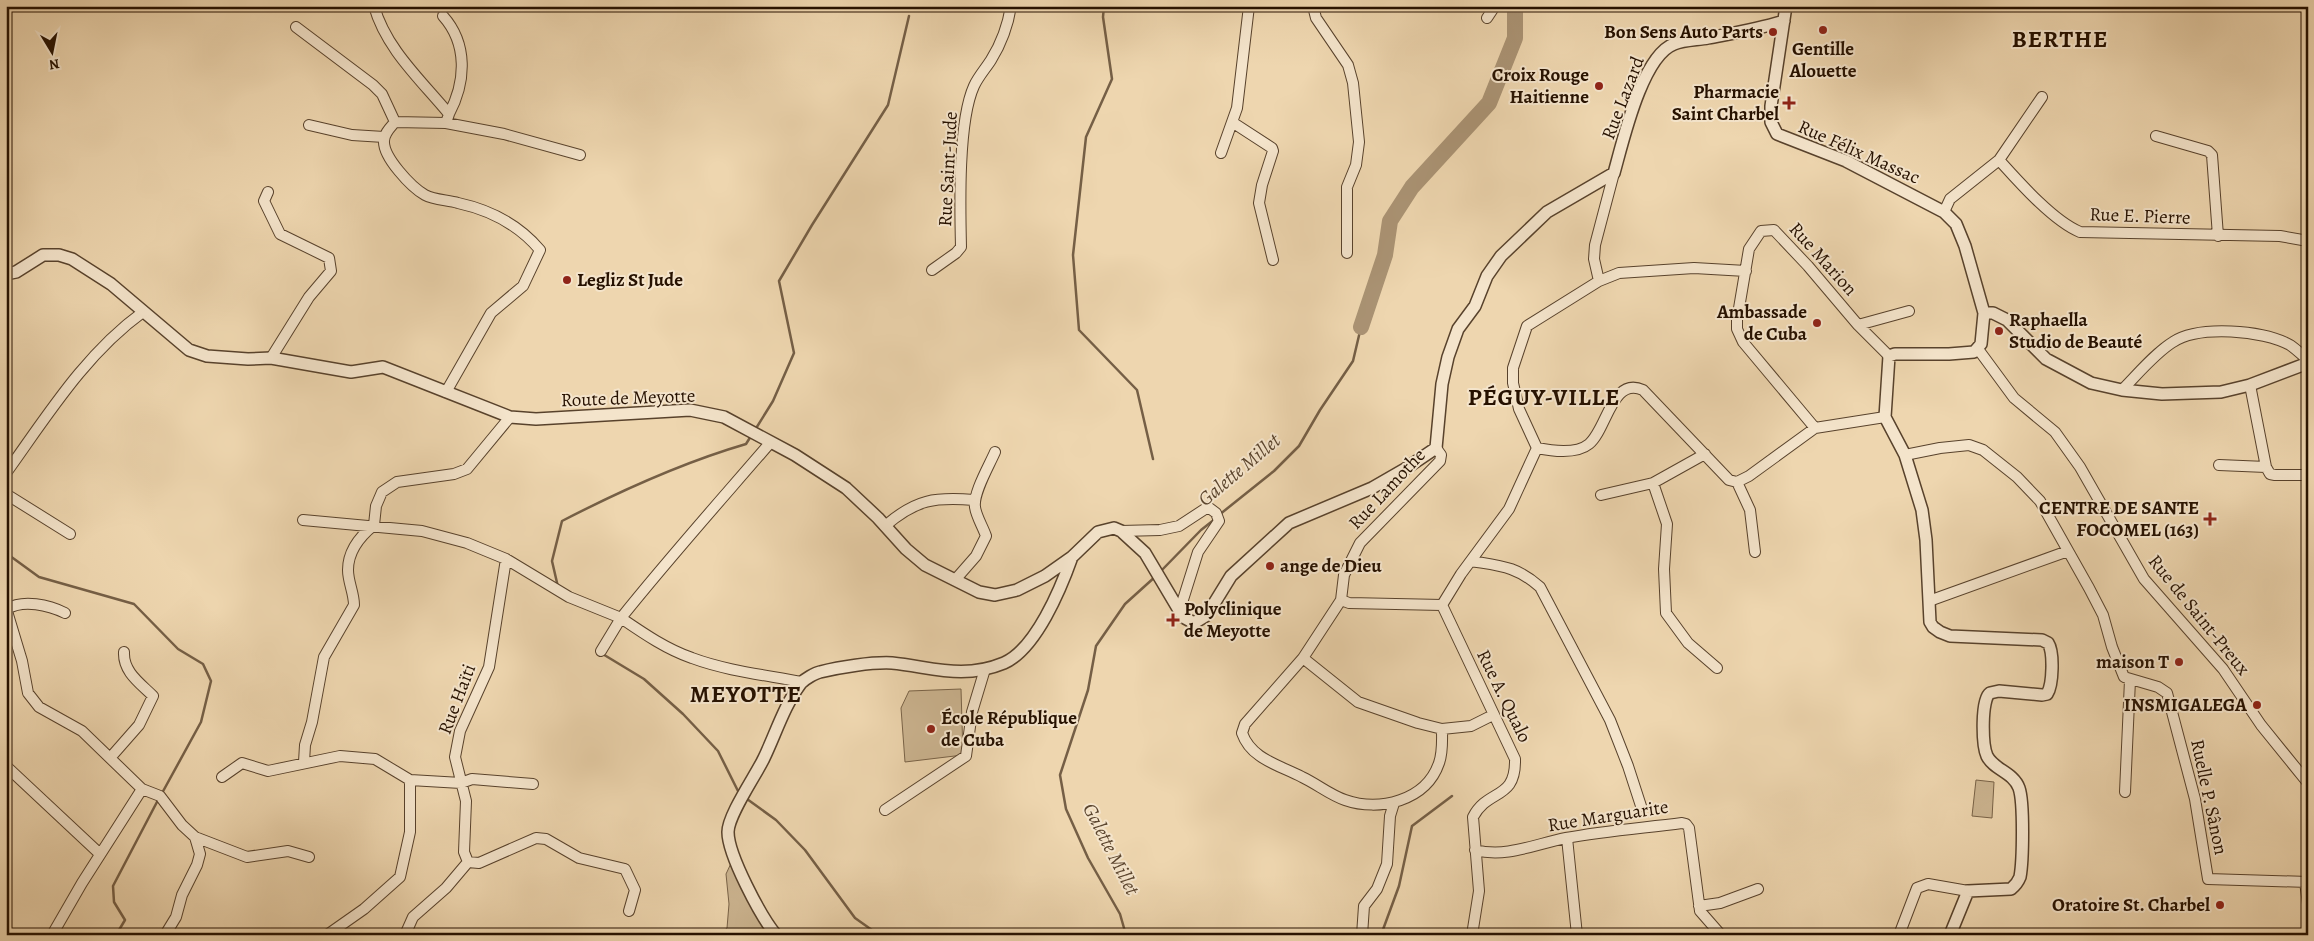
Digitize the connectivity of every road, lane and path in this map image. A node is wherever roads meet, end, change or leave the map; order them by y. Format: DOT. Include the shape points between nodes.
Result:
graph roads {
  1 [pos="374,6"];
  2 [pos="1010,6"];
  3 [pos="1249,6"];
  4 [pos="1313,6"];
  5 [pos="1495,6"];
  6 [pos="1786,6"];
  7 [pos="443,16"];
  8 [pos="1487,18"];
  9 [pos="1784,21"];
  10 [pos="296,27"];
  11 [pos="2042,97"];
  12 [pos="448,118"];
  13 [pos="395,122"];
  14 [pos="1232,122"];
  15 [pos="308,124"];
  16 [pos="2156,136"];
  17 [pos="384,137"];
  18 [pos="1221,153"];
  19 [pos="580,155"];
  20 [pos="1999,160"];
  21 [pos="1614,173"];
  22 [pos="268,192"];
  23 [pos="1944,212"];
  24 [pos="2218,236"];
  25 [pos="2308,241"];
  26 [pos="1347,253"];
  27 [pos="1273,260"];
  28 [pos="932,270"];
  29 [pos="1746,271"];
  30 [pos="6,274"];
  31 [pos="1599,281"];
  32 [pos="1909,311"];
  33 [pos="143,312"];
  34 [pos="1984,313"];
  35 [pos="1858,325"];
  36 [pos="1978,348"];
  37 [pos="1889,356"];
  38 [pos="271,358"];
  39 [pos="2308,361"];
  40 [pos="2250,385"];
  41 [pos="2122,390"];
  42 [pos="446,392"];
  43 [pos="1885,416"];
  44 [pos="510,417"];
  45 [pos="1815,428"];
  46 [pos="770,443"];
  47 [pos="1436,448"];
  48 [pos="1537,448"];
  49 [pos="995,452"];
  50 [pos="1705,454"];
  51 [pos="1905,455"];
  52 [pos="2219,465"];
  53 [pos="2266,467"];
  54 [pos="6,473"];
  55 [pos="2308,474"];
  56 [pos="1736,482"];
  57 [pos="1652,483"];
  58 [pos="6,494"];
  59 [pos="1601,495"];
  60 [pos="974,500"];
  61 [pos="303,520"];
  62 [pos="374,525"];
  63 [pos="885,526"];
  64 [pos="1121,531"];
  65 [pos="70,534"];
  66 [pos="2068,551"];
  67 [pos="1755,552"];
  68 [pos="1072,557"];
  69 [pos="506,559"];
  70 [pos="1470,561"];
  71 [pos="955,580"];
  72 [pos="1340,600"];
  73 [pos="1928,601"];
  74 [pos="1442,606"];
  75 [pos="7,608"];
  76 [pos="65,613"];
  77 [pos="1183,617"];
  78 [pos="621,618"];
  79 [pos="601,651"];
  80 [pos="124,652"];
  81 [pos="1303,658"];
  82 [pos="985,668"];
  83 [pos="1717,668"];
  84 [pos="2130,680"];
  85 [pos="802,682"];
  86 [pos="1493,716"];
  87 [pos="1442,729"];
  88 [pos="110,758"];
  89 [pos="304,762"];
  90 [pos="6,766"];
  91 [pos="222,778"];
  92 [pos="410,780"];
  93 [pos="461,783"];
  94 [pos="2308,783"];
  95 [pos="533,784"];
  96 [pos="142,789"];
  97 [pos="2125,792"];
  98 [pos="1394,803"];
  99 [pos="1641,806"];
  100 [pos="886,810"];
  101 [pos="195,837"];
  102 [pos="1567,838"];
  103 [pos="1476,850"];
  104 [pos="100,854"];
  105 [pos="309,857"];
  106 [pos="468,862"];
  107 [pos="2306,882"];
  108 [pos="1758,889"];
  109 [pos="1968,891"];
  110 [pos="2308,904"];
  111 [pos="1699,906"];
  112 [pos="629,911"];
  113 [pos="52,935"];
  114 [pos="165,935"];
  115 [pos="327,935"];
  116 [pos="405,935"];
  117 [pos="776,935"];
  118 [pos="1362,935"];
  119 [pos="1472,935"];
  120 [pos="1577,935"];
  121 [pos="1721,935"];
  122 [pos="1899,935"];
  123 [pos="1950,935"];
  1 -- 12 [label="street" via="378,23 390,44"];
  2 -- 28 [label="street, Rue Saint-Jude" via="1008,25 993,58 974,85 966,117 961,247"];
  3 -- 14 [label="street" via="1241,82"];
  4 -- 26 [label="street" via="1316,18 1348,65 1353,83 1359,142 1356,165 1347,187"];
  5 -- 8 [label="street"];
  6 -- 9 [label="street, Rue Félix Massac"];
  7 -- 12 [label="street" via="455,29 463,61 457,98"];
  9 -- 21 [label="street, Rue Lazard" via="1744,32 1674,44 1659,53 1645,78 1629,120"];
  9 -- 23 [label="street, Rue Félix Massac" via="1770,106 1771,122 1777,134 1846,161"];
  10 -- 13 [label="street" via="373,85 388,104"];
  11 -- 20 [label="street"];
  12 -- 13 [label="street"];
  12 -- 19 [label="street"];
  13 -- 17 [label="street"];
  14 -- 18 [label="street"];
  14 -- 27 [label="street" via="1273,151 1259,202"];
  15 -- 17 [label="street" via="352,135"];
  16 -- 24 [label="street" via="2208,151 2212,155"];
  17 -- 42 [label="street" via="385,151 409,183 426,196 481,209 529,236 540,250 523,286 491,313"];
  20 -- 23 [label="street" via="1950,199"];
  20 -- 24 [label="street, Rue E. Pierre" via="2068,227 2080,232"];
  21 -- 31 [label="street, Rue Lazard" via="1595,246"];
  21 -- 47 [label="street, Rue Lamothe" via="1547,212 1501,256 1487,276 1475,306 1458,329 1448,357"];
  22 -- 38 [label="street" via="264,201 280,234 328,258 331,271 309,297"];
  23 -- 34 [label="street, Rue Félix Massac" via="1956,224 1965,246"];
  24 -- 25 [label="street, Rue E. Pierre" via="2280,236"];
  29 -- 31 [label="street" via="1694,268 1633,271"];
  29 -- 35 [label="street, Rue Marion" via="1750,249 1760,231 1774,230"];
  29 -- 45 [label="street, Rue Marion" via="1737,329 1743,342"];
  30 -- 33 [label="street, Route de Meyotte" via="16,272 43,255 59,255 72,259 111,284"];
  31 -- 48 [label="street" via="1527,326 1518,348 1513,383 1519,409"];
  32 -- 35 [label="street"];
  33 -- 38 [label="street, Route de Meyotte" via="189,350 207,356"];
  33 -- 54 [label="street" via="126,324 80,371"];
  34 -- 36 [label="street"];
  34 -- 41 [label="street" via="1994,313 2007,320 2046,359 2091,384"];
  35 -- 37 [label="street, Rue Marion"];
  36 -- 37 [label="street" via="1966,354"];
  36 -- 94 [label="street, Rue de Saint-Preux" via="2014,398 2055,432 2080,468 2144,579 2222,669 2261,725"];
  37 -- 43 [label="street"];
  38 -- 42 [label="street, Route de Meyotte" via="351,372 383,367"];
  39 -- 40 [label="street"];
  39 -- 41 [label="street" via="2290,345 2264,335 2234,332 2184,336 2172,342"];
  40 -- 41 [label="street" via="2221,392 2162,394"];
  40 -- 53 [label="street"];
  42 -- 44 [label="street, Route de Meyotte"];
  43 -- 45 [label="street"];
  43 -- 51 [label="street"];
  44 -- 46 [label="street, Route de Meyotte" via="544,419 690,410 724,417"];
  44 -- 62 [label="street" via="467,469 454,474 397,482 382,492 376,506"];
  45 -- 56 [label="street"];
  46 -- 63 [label="street, Route de Meyotte" via="846,488"];
  46 -- 78 [label="street"];
  47 -- 72 [label="street, Rue Lamothe" via="1442,455 1440,461 1360,543 1344,575"];
  47 -- 77 [label="street, Rue Lamothe" via="1372,488 1289,523 1231,576 1204,618 1194,623"];
  48 -- 50 [label="street" via="1579,449 1589,444 1600,430 1614,399 1629,387 1636,387"];
  48 -- 70 [label="street" via="1509,509"];
  49 -- 60 [label="street"];
  50 -- 56 [label="street" via="1729,480"];
  50 -- 57 [label="street"];
  51 -- 66 [label="street" via="1959,445 1983,450 2018,477 2040,501"];
  51 -- 73 [label="street" via="1922,510"];
  52 -- 53 [label="street"];
  53 -- 55 [label="street" via="2275,476"];
  56 -- 67 [label="street" via="1750,510"];
  57 -- 59 [label="street"];
  57 -- 83 [label="street" via="1667,524 1666,613 1688,643"];
  58 -- 65 [label="street"];
  60 -- 63 [label="street" via="937,498 900,513"];
  60 -- 71 [label="street" via="986,536 976,556"];
  61 -- 62 [label="street"];
  62 -- 69 [label="street" via="436,534"];
  62 -- 89 [label="street" via="351,550 348,571 354,605 324,658"];
  63 -- 71 [label="street, Route de Meyotte" via="925,565"];
  64 -- 68 [label="street" via="1114,528 1098,532"];
  64 -- 77 [label="street" via="1145,554"];
  64 -- 77 [label="street" via="1178,526 1208,508 1216,513 1219,521 1198,552 1181,606"];
  66 -- 73 [label="street"];
  66 -- 84 [label="street" via="2103,615 2119,668 2124,678"];
  68 -- 71 [label="street, Route de Meyotte" via="1017,590 995,595 979,592"];
  68 -- 82 [label="street" via="1045,620 1026,645 1006,662"];
  69 -- 78 [label="street" via="569,597"];
  69 -- 93 [label="street, Rue Haïti" via="489,667 460,731 456,748"];
  70 -- 74 [label="street"];
  70 -- 99 [label="street" via="1515,569 1540,587 1610,720"];
  72 -- 74 [label="street"];
  72 -- 81 [label="street, Rue Lamothe"];
  73 -- 109 [label="street" via="1930,622 1940,632 1950,636 2042,640 2052,651 2051,688 2047,694 1998,691 1986,695 1984,737 1987,756 2016,782 2021,797 2021,870 2016,885 2011,889"];
  74 -- 86 [label="street, Rue A. Qualo"];
  75 -- 76 [label="street" via="14,604 31,604"];
  75 -- 88 [label="street" via="28,693 39,707 82,731"];
  78 -- 79 [label="street"];
  78 -- 85 [label="street" via="653,640 692,658"];
  80 -- 88 [label="street" via="124,661 132,676 153,696 139,725"];
  81 -- 87 [label="street" via="1358,702"];
  81 -- 98 [label="street, Rue Lamothe" via="1245,724 1242,733 1245,740 1259,756 1334,796 1366,806"];
  82 -- 85 [label="street" via="956,673 890,663 818,672"];
  82 -- 100 [label="street" via="972,712 966,756"];
  84 -- 97 [label="street"];
  84 -- 107 [label="street, Ruelle P. Sânon" via="2158,687 2167,693 2195,799 2208,879"];
  85 -- 117 [label="street" via="733,815 728,832 740,871"];
  86 -- 87 [label="street" via="1471,726"];
  86 -- 103 [label="street, Rue A. Qualo" via="1516,759 1516,773 1507,788 1477,809 1473,817"];
  87 -- 98 [label="street" via="1442,751 1434,773 1418,791"];
  88 -- 96 [label="street"];
  89 -- 91 [label="street" via="268,771 242,763"];
  89 -- 92 [label="street" via="340,756 375,760"];
  90 -- 104 [label="street"];
  92 -- 93 [label="street"];
  92 -- 115 [label="street" via="410,832 400,877 364,909"];
  93 -- 95 [label="street" via="472,779"];
  93 -- 106 [label="street, Rue Haïti" via="466,801 464,852"];
  96 -- 101 [label="street" via="160,796"];
  96 -- 104 [label="street"];
  98 -- 118 [label="street" via="1387,864 1377,889 1364,906"];
  101 -- 105 [label="street" via="247,857 288,851"];
  101 -- 114 [label="street" via="200,854 197,865 182,895 176,917"];
  102 -- 103 [label="street, Rue Marguarite" via="1504,854"];
  102 -- 111 [label="street, Rue Marguarite" via="1686,824"];
  102 -- 120 [label="street"];
  103 -- 119 [label="street, Rue A. Qualo" via="1479,891"];
  104 -- 113 [label="street"];
  106 -- 112 [label="street" via="479,863 536,838 546,839 579,858 625,870 634,890"];
  106 -- 116 [label="street" via="446,888 413,917"];
  107 -- 110 [label="street"];
  108 -- 111 [label="street" via="1720,903"];
  109 -- 122 [label="street" via="1928,884 1917,888"];
  109 -- 123 [label="street"];
  111 -- 121 [label="street, Rue Marguarite" via="1702,916"];
}
